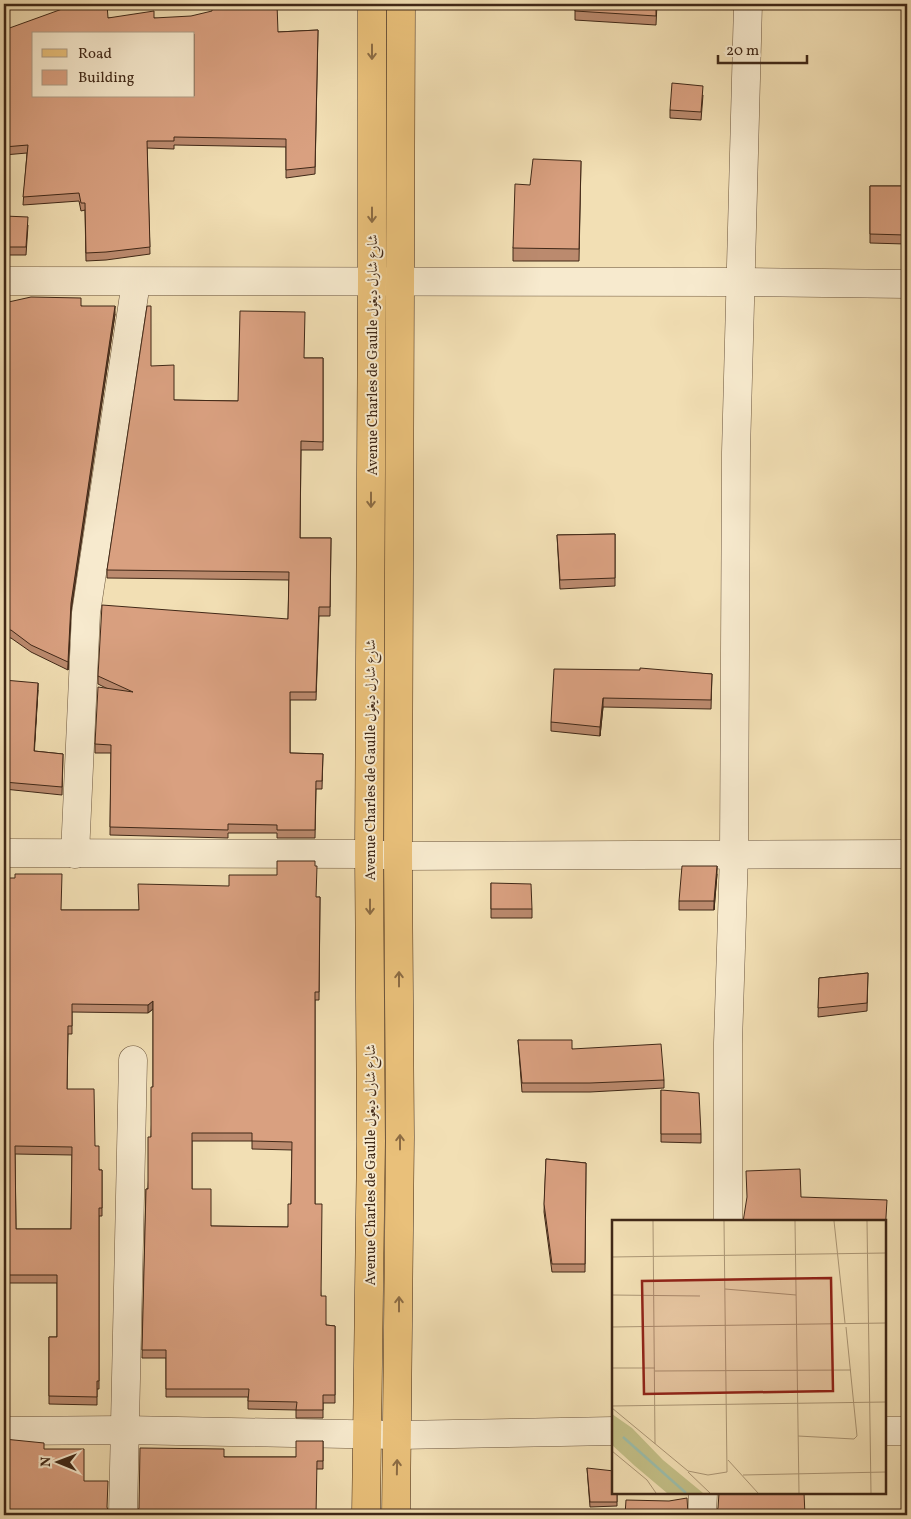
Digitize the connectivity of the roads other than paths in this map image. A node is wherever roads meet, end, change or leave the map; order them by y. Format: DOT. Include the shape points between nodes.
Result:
graph roads {
  1 [pos="372,4"];
  2 [pos="401,4"];
  3 [pos="748,4"];
  4 [pos="4,281"];
  5 [pos="372,281"];
  6 [pos="136,282"];
  7 [pos="401,282"];
  8 [pos="740,282"];
  9 [pos="907,284"];
  10 [pos="4,854"];
  11 [pos="75,854"];
  12 [pos="369,854"];
  13 [pos="734,854"];
  14 [pos="907,854"];
  15 [pos="398,856"];
  16 [pos="134,1060"];
  17 [pos="728,1220"];
  18 [pos="4,1430"];
  19 [pos="125,1430"];
  20 [pos="886,1430"];
  21 [pos="612,1431"];
  22 [pos="907,1431"];
  23 [pos="367,1434"];
  24 [pos="398,1435"];
  25 [pos="703,1494"];
  26 [pos="123,1515"];
  27 [pos="366,1515"];
  28 [pos="396,1515"];
  29 [pos="702,1515"];
  1 -- 5 [label="main road, Avenue Charles de Gaulle شارع شارل ديغول, one-way"];
  2 -- 7 [label="main road, Avenue Charles de Gaulle شارع شارل ديغول"];
  3 -- 8 [label="street"];
  4 -- 6 [label="street"];
  5 -- 6 [label="street"];
  5 -- 7 [label="street"];
  5 -- 12 [label="main road, Avenue Charles de Gaulle شارع شارل ديغول, one-way"];
  6 -- 11 [label="street" via="86,613"];
  7 -- 8 [label="street"];
  7 -- 15 [label="main road, Avenue Charles de Gaulle شارع شارل ديغول"];
  8 -- 9 [label="street"];
  8 -- 13 [label="street"];
  10 -- 11 [label="street"];
  11 -- 12 [label="street"];
  12 -- 15 [label="street"];
  12 -- 23 [label="main road, Avenue Charles de Gaulle شارع شارل ديغول, one-way" via="371,1141"];
  13 -- 14 [label="street"];
  13 -- 15 [label="street"];
  13 -- 17 [label="street" via="728,1043"];
  24 -- 15 [label="main road, Avenue Charles de Gaulle شارع شارل ديغول, one-way"];
  16 -- 19 [label="street"];
  18 -- 19 [label="street"];
  19 -- 23 [label="street"];
  19 -- 26 [label="street"];
  20 -- 22 [label="street"];
  21 -- 24 [label="street"];
  23 -- 24 [label="street"];
  23 -- 27 [label="main road, Avenue Charles de Gaulle شارع شارل ديغول"];
  28 -- 24 [label="main road, Avenue Charles de Gaulle شارع شارل ديغول, one-way"];
  25 -- 29 [label="street"];
}
